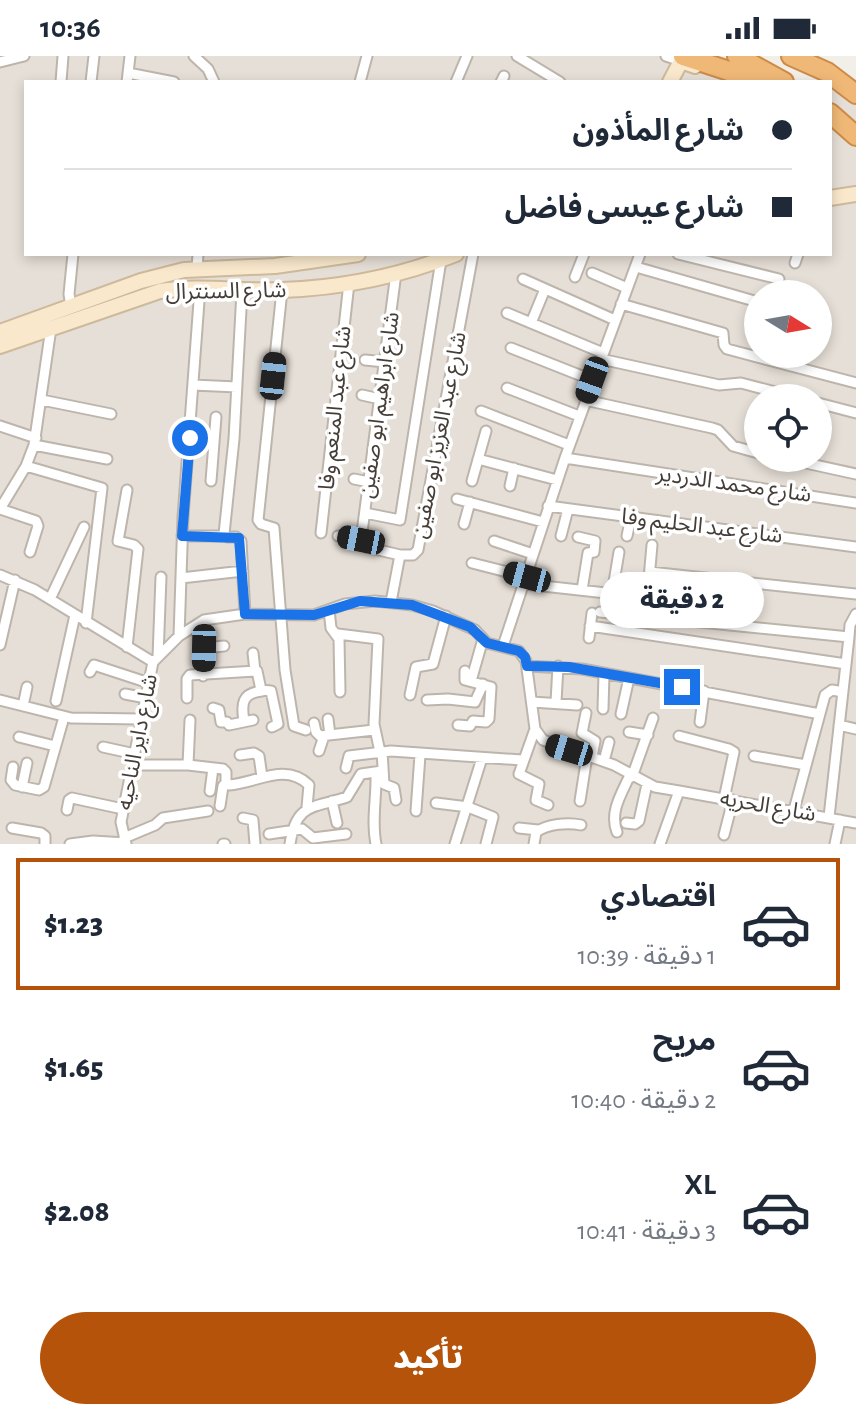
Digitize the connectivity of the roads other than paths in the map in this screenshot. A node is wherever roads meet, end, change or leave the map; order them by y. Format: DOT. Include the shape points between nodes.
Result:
graph roads {
  1 [pos="24,56"];
  2 [pos="63,56"];
  3 [pos="94,56"];
  4 [pos="130,56"];
  5 [pos="194,56"];
  6 [pos="367,56"];
  7 [pos="467,56"];
  8 [pos="517,56"];
  9 [pos="666,56"];
  10 [pos="737,56"];
  11 [pos="791,56"];
  12 [pos="682,58"];
  13 [pos="0,62"];
  14 [pos="127,78"];
  15 [pos="61,80"];
  16 [pos="91,80"];
  17 [pos="150,80"];
  18 [pos="213,80"];
  19 [pos="361,80"];
  20 [pos="457,80"];
  21 [pos="557,80"];
  22 [pos="671,80"];
  23 [pos="732,80"];
  24 [pos="749,80"];
  25 [pos="780,80"];
  26 [pos="856,94"];
  27 [pos="832,115"];
  28 [pos="832,123"];
  29 [pos="856,136"];
  30 [pos="856,143"];
  31 [pos="856,194"];
  32 [pos="832,198"];
  33 [pos="73,256"];
  34 [pos="344,256"];
  35 [pos="451,256"];
  36 [pos="473,256"];
  37 [pos="583,256"];
  38 [pos="639,256"];
  39 [pos="686,256"];
  40 [pos="441,260"];
  41 [pos="193,264"];
  42 [pos="636,267"];
  43 [pos="396,273"];
  44 [pos="592,273"];
  45 [pos="575,277"];
  46 [pos="523,279"];
  47 [pos="779,279"];
  48 [pos="349,283"];
  49 [pos="193,287"];
  50 [pos="627,288"];
  51 [pos="545,289"];
  52 [pos="282,290"];
  53 [pos="242,291"];
  54 [pos="744,298"];
  55 [pos="621,304"];
  56 [pos="71,307"];
  57 [pos="507,313"];
  58 [pos="615,320"];
  59 [pos="531,323"];
  60 [pos="51,328"];
  61 [pos="0,332"];
  62 [pos="0,346"];
  63 [pos="511,348"];
  64 [pos="602,356"];
  65 [pos="365,360"];
  66 [pos="385,362"];
  67 [pos="592,380"];
  68 [pos="856,383"];
  69 [pos="745,384"];
  70 [pos="193,385"];
  71 [pos="237,387"];
  72 [pos="507,388"];
  73 [pos="362,395"];
  74 [pos="380,399"];
  75 [pos="42,400"];
  76 [pos="585,400"];
  77 [pos="832,407"];
  78 [pos="481,411"];
  79 [pos="856,413"];
  80 [pos="111,414"];
  81 [pos="579,416"];
  82 [pos="216,417"];
  83 [pos="0,426"];
  84 [pos="486,431"];
  85 [pos="190,438"];
  86 [pos="214,439"];
  87 [pos="35,442"];
  88 [pos="569,445"];
  89 [pos="744,449"];
  90 [pos="565,458"];
  91 [pos="107,459"];
  92 [pos="478,459"];
  93 [pos="26,466"];
  94 [pos="514,468"];
  95 [pos="832,469"];
  96 [pos="856,474"];
  97 [pos="354,479"];
  98 [pos="557,480"];
  99 [pos="211,481"];
  100 [pos="472,481"];
  101 [pos="369,482"];
  102 [pos="510,486"];
  103 [pos="127,490"];
  104 [pos="457,499"];
  105 [pos="470,502"];
  106 [pos="856,503"];
  107 [pos="548,506"];
  108 [pos="0,509"];
  109 [pos="568,509"];
  110 [pos="365,513"];
  111 [pos="631,517"];
  112 [pos="543,522"];
  113 [pos="464,524"];
  114 [pos="84,527"];
  115 [pos="321,533"];
  116 [pos="182,536"];
  117 [pos="225,536"];
  118 [pos="338,536"];
  119 [pos="561,536"];
  120 [pos="627,536"];
  121 [pos="578,537"];
  122 [pos="361,540"];
  123 [pos="494,541"];
  124 [pos="652,545"];
  125 [pos="856,547"];
  126 [pos="30,552"];
  127 [pos="619,552"];
  128 [pos="533,554"];
  129 [pos="400,555"];
  130 [pos="472,563"];
  131 [pos="243,571"];
  132 [pos="650,572"];
  133 [pos="0,575"];
  134 [pos="161,577"];
  135 [pos="181,578"];
  136 [pos="15,580"];
  137 [pos="526,580"];
  138 [pos="582,590"];
  139 [pos="648,590"];
  140 [pos="612,594"];
  141 [pos="856,594"];
  142 [pos="624,595"];
  143 [pos="50,599"];
  144 [pos="391,602"];
  145 [pos="329,610"];
  146 [pos="245,614"];
  147 [pos="281,614"];
  148 [pos="856,614"];
  149 [pos="3,615"];
  150 [pos="75,615"];
  151 [pos="446,616"];
  152 [pos="204,620"];
  153 [pos="86,623"];
  154 [pos="590,626"];
  155 [pos="335,632"];
  156 [pos="322,635"];
  157 [pos="179,636"];
  158 [pos="849,637"];
  159 [pos="589,638"];
  160 [pos="483,639"];
  161 [pos="0,645"];
  162 [pos="224,646"];
  163 [pos="503,646"];
  164 [pos="127,647"];
  165 [pos="204,648"];
  166 [pos="253,653"];
  167 [pos="156,659"];
  168 [pos="846,664"];
  169 [pos="527,666"];
  170 [pos="558,666"];
  171 [pos="255,671"];
  172 [pos="465,671"];
  173 [pos="90,672"];
  174 [pos="604,673"];
  175 [pos="203,676"];
  176 [pos="629,678"];
  177 [pos="471,681"];
  178 [pos="149,683"];
  179 [pos="856,683"];
  180 [pos="483,684"];
  181 [pos="27,687"];
  182 [pos="843,687"];
  183 [pos="262,691"];
  184 [pos="704,691"];
  185 [pos="340,692"];
  186 [pos="125,694"];
  187 [pos="410,695"];
  188 [pos="146,698"];
  189 [pos="187,698"];
  190 [pos="0,700"];
  191 [pos="427,700"];
  192 [pos="56,701"];
  193 [pos="532,702"];
  194 [pos="556,702"];
  195 [pos="577,705"];
  196 [pos="23,706"];
  197 [pos="213,708"];
  198 [pos="603,709"];
  199 [pos="586,713"];
  200 [pos="621,714"];
  201 [pos="820,714"];
  202 [pos="64,717"];
  203 [pos="653,718"];
  204 [pos="142,719"];
  205 [pos="328,719"];
  206 [pos="190,720"];
  207 [pos="700,722"];
  208 [pos="458,725"];
  209 [pos="839,725"];
  210 [pos="272,727"];
  211 [pos="535,729"];
  212 [pos="856,729"];
  213 [pos="374,730"];
  214 [pos="629,732"];
  215 [pos="648,735"];
  216 [pos="327,736"];
  217 [pos="679,736"];
  218 [pos="19,737"];
  219 [pos="609,742"];
  220 [pos="55,746"];
  221 [pos="103,747"];
  222 [pos="319,751"];
  223 [pos="381,751"];
  224 [pos="135,754"];
  225 [pos="240,755"];
  226 [pos="420,755"];
  227 [pos="754,756"];
  228 [pos="590,757"];
  229 [pos="482,758"];
  230 [pos="522,760"];
  231 [pos="604,761"];
  232 [pos="27,763"];
  233 [pos="132,765"];
  234 [pos="188,765"];
  235 [pos="806,765"];
  236 [pos="13,767"];
  237 [pos="213,768"];
  238 [pos="346,768"];
  239 [pos="379,772"];
  240 [pos="631,776"];
  241 [pos="262,777"];
  242 [pos="226,783"];
  243 [pos="647,784"];
  244 [pos="22,787"];
  245 [pos="210,791"];
  246 [pos="679,791"];
  247 [pos="728,799"];
  248 [pos="396,800"];
  249 [pos="332,801"];
  250 [pos="580,801"];
  251 [pos="436,803"];
  252 [pos="321,804"];
  253 [pos="548,805"];
  254 [pos="220,806"];
  255 [pos="307,807"];
  256 [pos="468,807"];
  257 [pos="123,809"];
  258 [pos="67,810"];
  259 [pos="794,810"];
  260 [pos="208,811"];
  261 [pos="416,811"];
  262 [pos="324,817"];
  263 [pos="243,818"];
  264 [pos="835,818"];
  265 [pos="337,823"];
  266 [pos="626,823"];
  267 [pos="856,823"];
  268 [pos="581,825"];
  269 [pos="12,828"];
  270 [pos="519,828"];
  271 [pos="538,830"];
  272 [pos="293,831"];
  273 [pos="617,832"];
  274 [pos="269,834"];
  275 [pos="346,834"];
  276 [pos="724,835"];
  277 [pos="125,842"];
  278 [pos="45,844"];
  279 [pos="70,844"];
  280 [pos="255,844"];
  281 [pos="290,844"];
  282 [pos="376,844"];
  283 [pos="455,844"];
  284 [pos="486,844"];
  285 [pos="534,844"];
  286 [pos="660,844"];
  287 [pos="835,844"];
  1 -- 13 [label="street"];
  2 -- 15 [label="street"];
  3 -- 16 [label="street"];
  4 -- 14 [label="street"];
  5 -- 18 [label="street"];
  6 -- 19 [label="street"];
  7 -- 20 [label="street"];
  8 -- 21 [label="street"];
  9 -- 12 [label="street"];
  10 -- 25 [label="highway"];
  11 -- 26 [label="highway" via="827,72"];
  12 -- 22 [label="street"];
  12 -- 23 [label="street"];
  12 -- 24 [label="highway"];
  14 -- 17 [label="street"];
  27 -- 29 [label="highway"];
  28 -- 30 [label="street"];
  31 -- 32 [label="street"];
  33 -- 56 [label="street"];
  34 -- 41 [label="street, شارع السنترال" via="275,266"];
  35 -- 40 [label="street, شارع السنترال"];
  36 -- 129 [label="street, شارع عبد العزيز ابو صفين" via="418,550 409,557"];
  37 -- 45 [label="street"];
  38 -- 42 [label="street"];
  39 -- 47 [label="street"];
  40 -- 43 [label="street, شارع السنترال"];
  40 -- 110 [label="street" via="400,520"];
  41 -- 49 [label="street"];
  41 -- 56 [label="street, شارع السنترال"];
  42 -- 50 [label="street"];
  42 -- 54 [label="street"];
  43 -- 48 [label="street, شارع السنترال"];
  43 -- 66 [label="street, شارع ابراهيم ابو صفين"];
  44 -- 50 [label="street"];
  46 -- 51 [label="street"];
  48 -- 52 [label="street, شارع السنترال"];
  48 -- 115 [label="street, شارع عبد المنعم وفا"];
  49 -- 53 [label="street, شارع السنترال"];
  49 -- 60 [label="street, شارع السنترال" via="147,294"];
  49 -- 70 [label="street"];
  50 -- 55 [label="street"];
  51 -- 58 [label="street"];
  51 -- 59 [label="street"];
  52 -- 53 [label="street, شارع السنترال"];
  52 -- 147 [label="street" via="259,523 274,528"];
  53 -- 71 [label="street"];
  55 -- 58 [label="street"];
  55 -- 68 [label="street" via="725,336 727,349"];
  56 -- 61 [label="street, شارع السنترال"];
  57 -- 59 [label="street"];
  58 -- 64 [label="street"];
  59 -- 64 [label="street"];
  60 -- 62 [label="street, شارع السنترال"];
  60 -- 75 [label="street"];
  63 -- 67 [label="street"];
  64 -- 67 [label="street"];
  64 -- 69 [label="street" via="719,385"];
  65 -- 66 [label="street"];
  66 -- 74 [label="street, شارع ابراهيم ابو صفين"];
  67 -- 76 [label="street"];
  70 -- 71 [label="street"];
  70 -- 85 [label="street"];
  71 -- 117 [label="street"];
  72 -- 81 [label="street"];
  73 -- 74 [label="street"];
  74 -- 101 [label="street, شارع ابراهيم ابو صفين"];
  75 -- 80 [label="street"];
  75 -- 87 [label="street"];
  76 -- 81 [label="street"];
  76 -- 89 [label="street" via="712,428"];
  77 -- 79 [label="street"];
  78 -- 88 [label="street"];
  81 -- 88 [label="street"];
  82 -- 86 [label="street"];
  83 -- 87 [label="street"];
  84 -- 92 [label="street"];
  85 -- 86 [label="street"];
  85 -- 116 [label="street"];
  86 -- 99 [label="street"];
  87 -- 91 [label="street"];
  87 -- 93 [label="street"];
  88 -- 90 [label="street"];
  90 -- 98 [label="street"];
  90 -- 106 [label="street, شارع محمد الدردير"];
  92 -- 94 [label="street"];
  92 -- 100 [label="street"];
  93 -- 108 [label="street"];
  93 -- 153 [label="street" via="102,491"];
  94 -- 98 [label="street"];
  94 -- 102 [label="street"];
  95 -- 96 [label="street"];
  97 -- 101 [label="street"];
  98 -- 107 [label="street"];
  101 -- 110 [label="street, شارع ابراهيم ابو صفين"];
  103 -- 164 [label="street" via="118,541 138,549"];
  104 -- 105 [label="street"];
  105 -- 112 [label="street"];
  105 -- 113 [label="street"];
  107 -- 109 [label="street, شارع عبد الحليم وفا"];
  107 -- 112 [label="street"];
  108 -- 126 [label="street" via="36,521"];
  109 -- 111 [label="street, شارع عبد الحليم وفا"];
  109 -- 119 [label="street"];
  110 -- 122 [label="street, شارع ابراهيم ابو صفين"];
  111 -- 120 [label="street"];
  111 -- 125 [label="street, شارع عبد الحليم وفا"];
  112 -- 128 [label="street"];
  114 -- 143 [label="street"];
  116 -- 117 [label="street"];
  116 -- 135 [label="street"];
  117 -- 131 [label="street" via="241,541"];
  118 -- 122 [label="street"];
  121 -- 138 [label="street" via="595,541"];
  122 -- 129 [label="street" via="366,547"];
  123 -- 128 [label="street"];
  124 -- 132 [label="street"];
  127 -- 140 [label="street"];
  128 -- 137 [label="street"];
  129 -- 144 [label="street, شارع عبد العزيز ابو صفين"];
  130 -- 137 [label="street"];
  131 -- 135 [label="street"];
  131 -- 146 [label="street"];
  132 -- 139 [label="street"];
  132 -- 141 [label="street"];
  133 -- 136 [label="street"];
  134 -- 167 [label="street"];
  135 -- 157 [label="street"];
  136 -- 143 [label="street"];
  136 -- 149 [label="street"];
  137 -- 138 [label="street"];
  137 -- 163 [label="street"];
  138 -- 140 [label="street"];
  140 -- 142 [label="street"];
  143 -- 150 [label="street"];
  144 -- 145 [label="street, شارع داير الناحيه" via="360,601"];
  144 -- 151 [label="street, شارع داير الناحيه"];
  145 -- 147 [label="street, شارع داير الناحيه"];
  145 -- 155 [label="street"];
  146 -- 147 [label="street, شارع داير الناحيه"];
  146 -- 152 [label="street, شارع داير الناحيه"];
  147 -- 216 [label="street" via="294,726"];
  148 -- 158 [label="street"];
  149 -- 161 [label="street"];
  150 -- 153 [label="street"];
  150 -- 192 [label="street"];
  151 -- 160 [label="street, شارع داير الناحيه"];
  151 -- 187 [label="street" via="433,664 416,667"];
  152 -- 157 [label="street, شارع داير الناحيه"];
  152 -- 165 [label="street"];
  153 -- 164 [label="street"];
  154 -- 158 [label="street" via="596,613"];
  154 -- 159 [label="street"];
  154 -- 168 [label="street"];
  155 -- 156 [label="street"];
  155 -- 185 [label="street"];
  155 -- 213 [label="street" via="378,639"];
  157 -- 167 [label="street, شارع داير الناحيه"];
  158 -- 168 [label="street"];
  160 -- 163 [label="street, شارع داير الناحيه"];
  160 -- 177 [label="street"];
  162 -- 165 [label="street"];
  163 -- 169 [label="street, شارع داير الناحيه" via="519,651"];
  164 -- 167 [label="street"];
  165 -- 175 [label="street"];
  166 -- 171 [label="street"];
  167 -- 178 [label="street, شارع داير الناحيه"];
  168 -- 182 [label="street"];
  169 -- 170 [label="street"];
  169 -- 193 [label="street"];
  170 -- 174 [label="street"];
  170 -- 194 [label="street"];
  171 -- 175 [label="street"];
  171 -- 183 [label="street"];
  172 -- 177 [label="street" via="464,679"];
  173 -- 178 [label="street" via="94,665"];
  174 -- 176 [label="street"];
  174 -- 198 [label="street"];
  175 -- 189 [label="street" via="187,677"];
  176 -- 184 [label="street"];
  176 -- 200 [label="street"];
  177 -- 180 [label="street"];
  178 -- 188 [label="street, شارع داير الناحيه"];
  179 -- 182 [label="street"];
  180 -- 191 [label="street" via="475,702"];
  180 -- 208 [label="street" via="491,689 488,720"];
  181 -- 196 [label="street"];
  182 -- 201 [label="street" via="827,693"];
  182 -- 209 [label="street"];
  183 -- 197 [label="street" via="244,698 248,720 229,725"];
  183 -- 210 [label="street" via="271,691 279,718"];
  184 -- 201 [label="street"];
  184 -- 207 [label="street"];
  186 -- 188 [label="street"];
  188 -- 204 [label="street, شارع داير الناحيه"];
  190 -- 196 [label="street"];
  193 -- 194 [label="street"];
  193 -- 211 [label="street"];
  194 -- 195 [label="street"];
  196 -- 202 [label="street"];
  199 -- 228 [label="street" via="582,733 595,741"];
  201 -- 235 [label="street"];
  202 -- 204 [label="street"];
  202 -- 220 [label="street"];
  203 -- 215 [label="street"];
  204 -- 224 [label="street, شارع داير الناحيه"];
  205 -- 216 [label="street"];
  206 -- 234 [label="street"];
  209 -- 212 [label="street"];
  209 -- 264 [label="street"];
  211 -- 228 [label="street" via="550,745"];
  211 -- 230 [label="street"];
  213 -- 216 [label="street"];
  213 -- 223 [label="street"];
  214 -- 215 [label="street"];
  215 -- 240 [label="street"];
  216 -- 222 [label="street"];
  217 -- 247 [label="street" via="734,752"];
  218 -- 220 [label="street"];
  219 -- 231 [label="street"];
  220 -- 244 [label="street" via="44,787"];
  221 -- 224 [label="street"];
  223 -- 226 [label="street"];
  223 -- 238 [label="street" via="349,756"];
  223 -- 239 [label="street"];
  224 -- 233 [label="street, شارع داير الناحيه"];
  225 -- 241 [label="street" via="259,756"];
  226 -- 229 [label="street"];
  226 -- 261 [label="street"];
  227 -- 235 [label="street"];
  228 -- 231 [label="street"];
  228 -- 250 [label="street"];
  229 -- 230 [label="street"];
  229 -- 256 [label="street"];
  230 -- 253 [label="street" via="519,774 539,784 536,800"];
  231 -- 240 [label="street"];
  232 -- 244 [label="street"];
  233 -- 234 [label="street"];
  233 -- 257 [label="street, شارع داير الناحيه"];
  234 -- 237 [label="street"];
  235 -- 259 [label="street"];
  236 -- 244 [label="street" via="12,782"];
  237 -- 242 [label="street" via="225,770"];
  237 -- 245 [label="street"];
  239 -- 248 [label="street" via="384,784 394,788"];
  239 -- 249 [label="street" via="361,774 347,797"];
  239 -- 282 [label="street"];
  240 -- 243 [label="street"];
  240 -- 273 [label="street" via="614,817"];
  241 -- 242 [label="street"];
  241 -- 255 [label="street" via="285,773 301,778 309,785"];
  242 -- 254 [label="street"];
  243 -- 246 [label="street"];
  243 -- 266 [label="street" via="639,821"];
  246 -- 247 [label="street, شارع الحريه"];
  246 -- 286 [label="street"];
  247 -- 259 [label="street, شارع الحريه"];
  247 -- 276 [label="street"];
  249 -- 252 [label="street"];
  249 -- 265 [label="street"];
  251 -- 256 [label="street"];
  252 -- 255 [label="street"];
  252 -- 262 [label="street"];
  255 -- 272 [label="street"];
  256 -- 283 [label="street"];
  256 -- 284 [label="street" via="494,819"];
  257 -- 258 [label="street" via="72,798"];
  257 -- 277 [label="street, شارع داير الناحيه"];
  259 -- 264 [label="street, شارع الحريه"];
  260 -- 277 [label="street" via="163,818"];
  263 -- 280 [label="street" via="253,820"];
  264 -- 267 [label="street, شارع الحريه"];
  264 -- 287 [label="street"];
  268 -- 271 [label="street"];
  269 -- 278 [label="street" via="41,833"];
  270 -- 271 [label="street"];
  271 -- 285 [label="street"];
  272 -- 274 [label="street"];
  272 -- 275 [label="street" via="304,830 313,838"];
  272 -- 281 [label="street"];
  277 -- 279 [label="street"];
}
